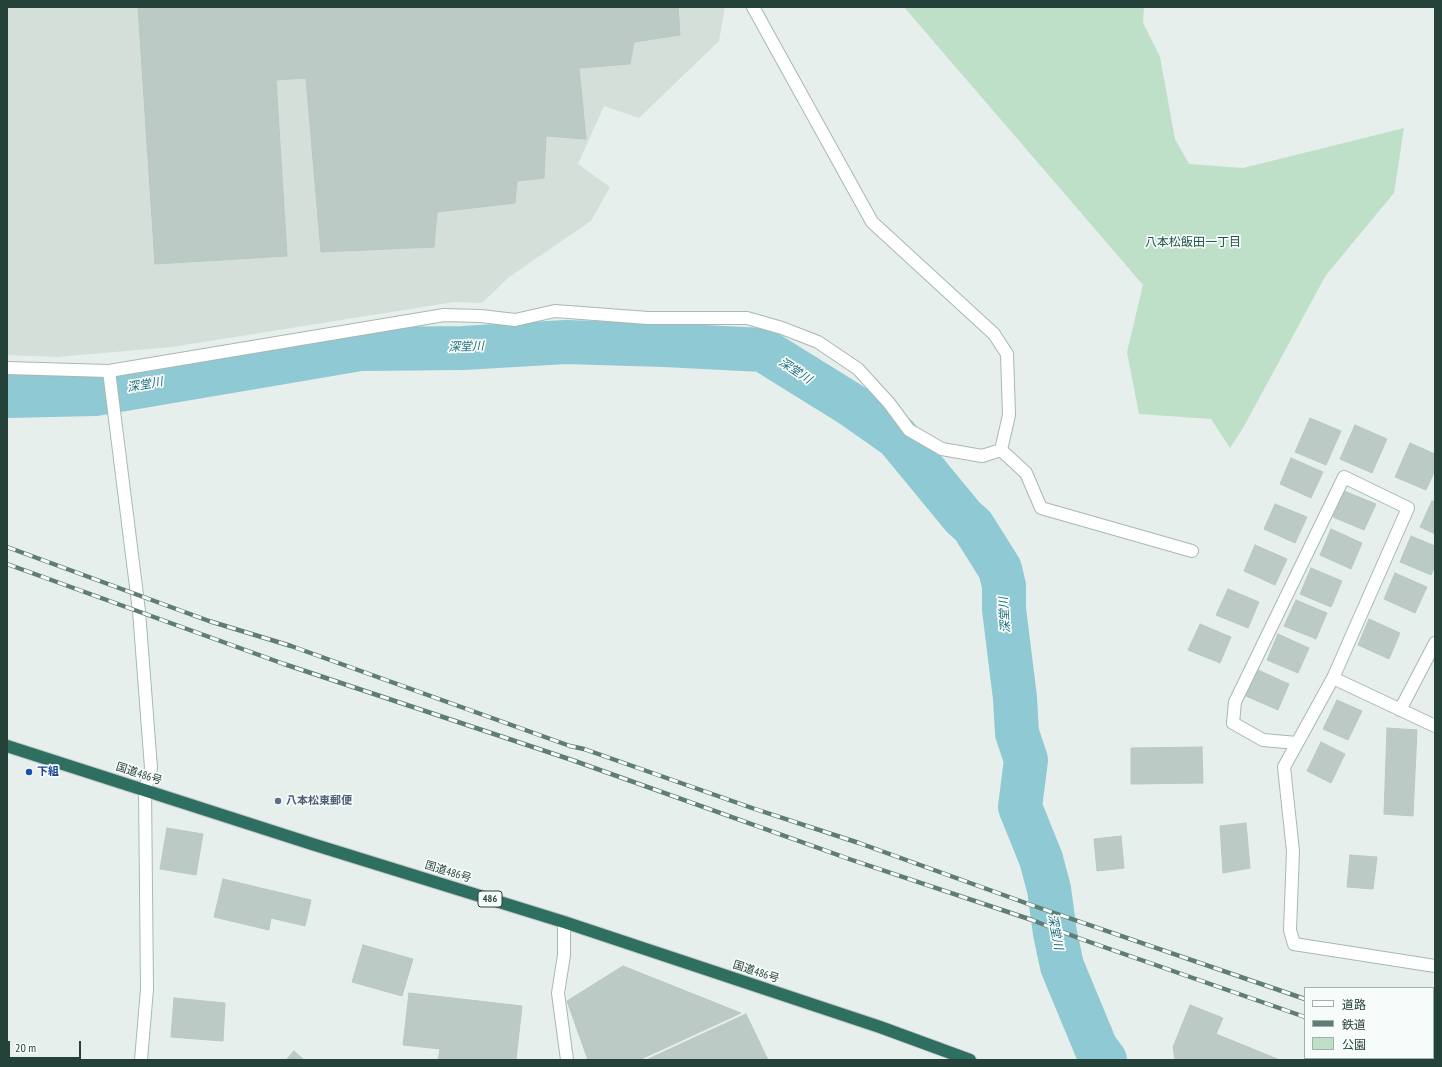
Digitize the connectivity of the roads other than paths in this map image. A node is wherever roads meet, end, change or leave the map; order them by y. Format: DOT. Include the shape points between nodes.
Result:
graph roads {
  1 [pos="753,7"];
  2 [pos="7,368"];
  3 [pos="109,374"];
  4 [pos="1001,450"];
  5 [pos="1192,551"];
  6 [pos="1435,643"];
  7 [pos="1333,678"];
  8 [pos="1400,710"];
  9 [pos="1435,726"];
  10 [pos="1297,743"];
  11 [pos="7,746"];
  12 [pos="145,790"];
  13 [pos="564,922"];
  14 [pos="1435,966"];
  15 [pos="141,1060"];
  16 [pos="567,1060"];
  17 [pos="970,1060"];
  1 -- 4 [label="street" via="872,222 994,334 1007,354 1009,415"];
  2 -- 3 [label="street"];
  3 -- 4 [label="street" via="444,315 515,320 555,311 648,318 747,318 782,328 824,346 858,369 909,430 942,449 982,456"];
  3 -- 12 [label="street" via="139,611 151,768"];
  4 -- 5 [label="street" via="1026,473 1041,508"];
  6 -- 8 [label="street"];
  7 -- 8 [label="street"];
  7 -- 10 [label="street"];
  7 -- 10 [label="street" via="1408,508 1344,477 1235,702 1233,723 1263,740"];
  8 -- 9 [label="street"];
  10 -- 14 [label="street" via="1284,767 1293,851 1290,930 1294,944"];
  11 -- 12 [label="highway, 国道486号 / 486"];
  12 -- 13 [label="highway, 国道486号 / 486"];
  12 -- 15 [label="street" via="147,989"];
  13 -- 16 [label="street" via="564,955 558,993"];
  13 -- 17 [label="highway, 国道486号 / 486" via="880,1027"];
}
